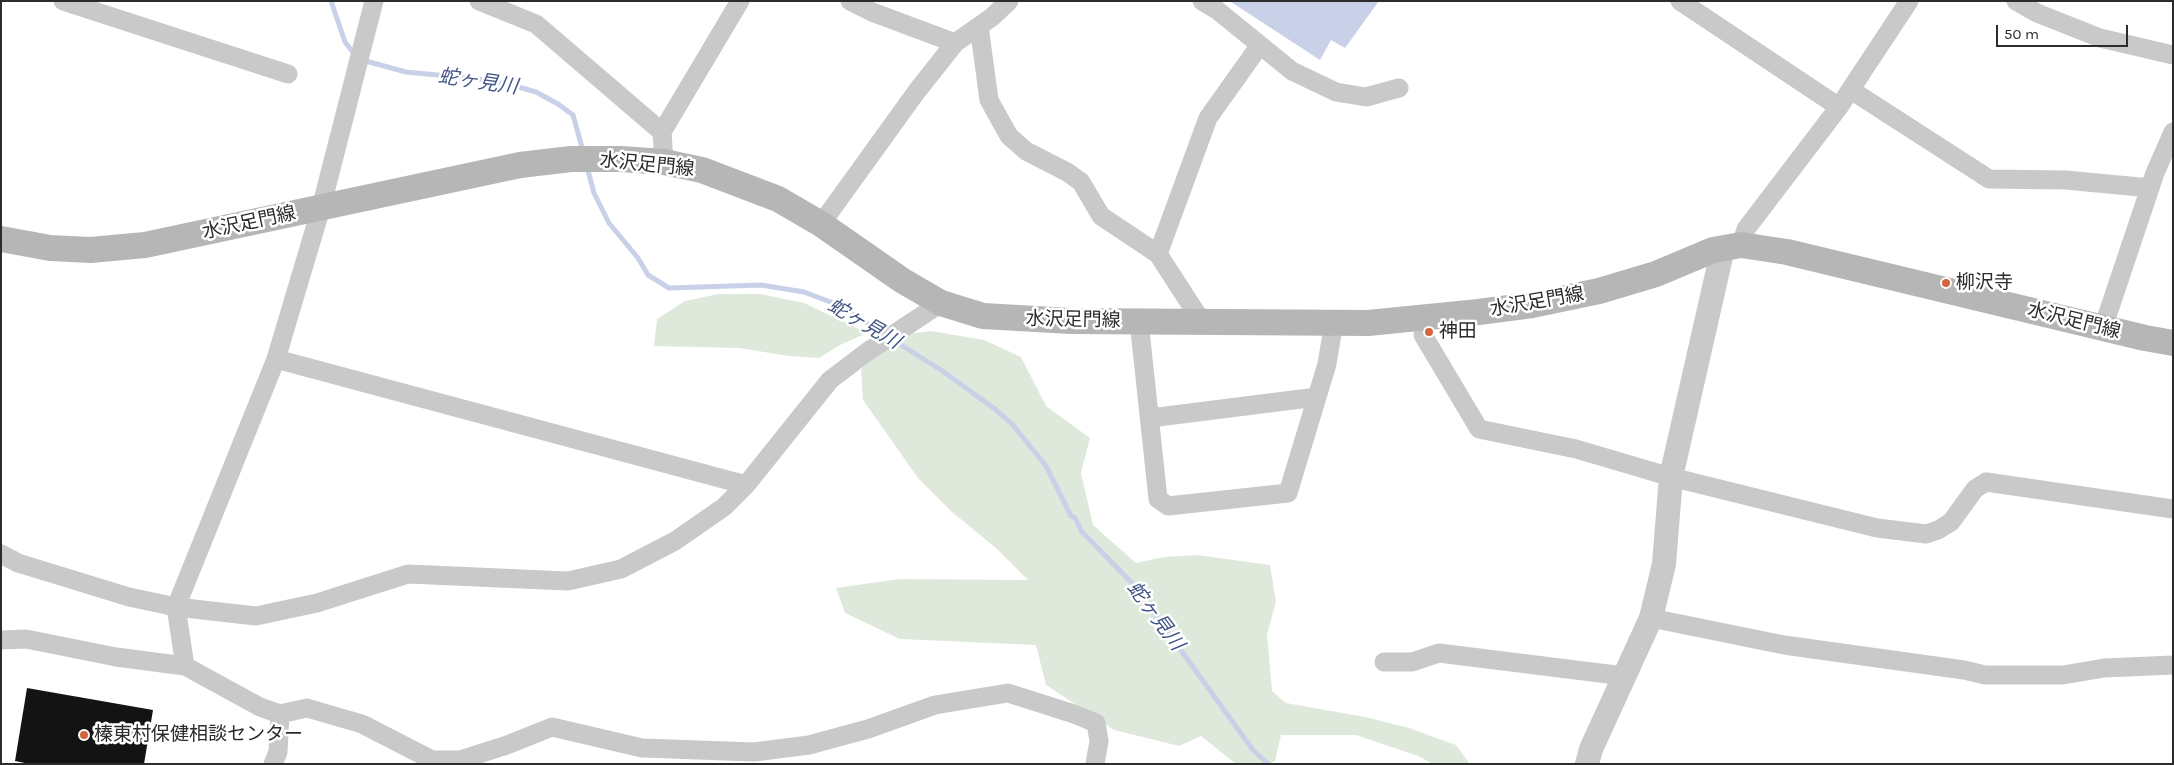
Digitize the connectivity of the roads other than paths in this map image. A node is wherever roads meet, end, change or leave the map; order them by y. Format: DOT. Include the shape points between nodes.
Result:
graph roads {
  1 [pos="63,1"];
  2 [pos="374,1"];
  3 [pos="479,1"];
  4 [pos="740,1"];
  5 [pos="850,1"];
  6 [pos="1009,1"];
  7 [pos="1202,1"];
  8 [pos="1680,1"];
  9 [pos="1909,1"];
  10 [pos="2016,1"];
  11 [pos="979,26"];
  12 [pos="955,43"];
  13 [pos="1260,45"];
  14 [pos="2173,55"];
  15 [pos="288,74"];
  16 [pos="1399,88"];
  17 [pos="1851,90"];
  18 [pos="1839,107"];
  19 [pos="662,132"];
  20 [pos="2173,132"];
  21 [pos="664,162"];
  22 [pos="2150,188"];
  23 [pos="320,208"];
  24 [pos="821,224"];
  25 [pos="1,239"];
  26 [pos="1732,247"];
  27 [pos="1158,254"];
  28 [pos="941,303"];
  29 [pos="1139,321"];
  30 [pos="1202,322"];
  31 [pos="1334,322"];
  32 [pos="2103,328"];
  33 [pos="1423,334"];
  34 [pos="2173,343"];
  35 [pos="276,359"];
  36 [pos="1317,397"];
  37 [pos="1150,418"];
  38 [pos="1671,477"];
  39 [pos="746,485"];
  40 [pos="2173,509"];
  41 [pos="1,554"];
  42 [pos="176,607"];
  43 [pos="1651,618"];
  44 [pos="1,640"];
  45 [pos="1384,662"];
  46 [pos="2173,665"];
  47 [pos="185,666"];
  48 [pos="1624,676"];
  49 [pos="280,714"];
  50 [pos="640,756"];
  51 [pos="273,764"];
  52 [pos="1095,764"];
  53 [pos="1587,764"];
  1 -- 15 [label="street"];
  2 -- 23 [label="street"];
  3 -- 19 [label="street" via="536,24"];
  4 -- 19 [label="street"];
  5 -- 12 [label="street"];
  6 -- 11 [label="street"];
  7 -- 13 [label="street"];
  8 -- 18 [label="street"];
  9 -- 17 [label="street"];
  10 -- 14 [label="street" via="2036,13 2100,38"];
  11 -- 12 [label="street"];
  11 -- 27 [label="street" via="990,100 1009,136 1026,151 1081,182 1101,216"];
  12 -- 24 [label="street"];
  13 -- 16 [label="street" via="1292,71 1336,92 1366,97"];
  13 -- 27 [label="street" via="1208,118"];
  17 -- 18 [label="street"];
  17 -- 22 [label="street" via="1989,179 2066,180"];
  18 -- 26 [label="street"];
  19 -- 21 [label="street"];
  20 -- 22 [label="street"];
  21 -- 23 [label="main road, 水沢足門線" via="571,159 520,165"];
  21 -- 24 [label="main road, 水沢足門線" via="702,170 744,185"];
  22 -- 32 [label="street"];
  23 -- 25 [label="main road, 水沢足門線" via="145,246 91,250 50,248"];
  23 -- 35 [label="street"];
  24 -- 28 [label="main road, 水沢足門線" via="903,281"];
  26 -- 31 [label="main road, 水沢足門線" via="1599,291 1532,305 1368,322"];
  26 -- 32 [label="main road, 水沢足門線" via="1787,252"];
  26 -- 38 [label="street"];
  27 -- 30 [label="street"];
  28 -- 29 [label="main road, 水沢足門線" via="983,316 1028,320"];
  28 -- 39 [label="street" via="830,380"];
  29 -- 30 [label="main road, 水沢足門線"];
  29 -- 37 [label="street"];
  30 -- 31 [label="main road, 水沢足門線"];
  31 -- 36 [label="street"];
  32 -- 34 [label="main road, 水沢足門線"];
  33 -- 38 [label="street" via="1479,429 1576,449"];
  35 -- 39 [label="street"];
  35 -- 42 [label="street"];
  36 -- 37 [label="street"];
  36 -- 37 [label="street" via="1288,493 1168,506 1158,499"];
  38 -- 40 [label="street" via="1877,528 1926,534 1951,522 1976,489 1986,482"];
  38 -- 43 [label="street" via="1664,564"];
  39 -- 42 [label="street" via="724,507 676,542 620,569 568,581 408,574 316,603 256,616"];
  41 -- 42 [label="street" via="18,563"];
  42 -- 47 [label="street"];
  43 -- 46 [label="street" via="1784,645 1985,675 2063,675 2104,668"];
  43 -- 48 [label="street"];
  44 -- 47 [label="street" via="26,639 116,657"];
  45 -- 48 [label="street" via="1412,662 1439,652"];
  47 -- 49 [label="street" via="260,707"];
  48 -- 53 [label="street"];
  49 -- 50 [label="street" via="307,708 362,724 432,760 460,760 552,727"];
  49 -- 51 [label="street" via="278,752"];
  50 -- 52 [label="street" via="754,752 809,745 868,729 935,705 1008,693 1096,723 1099,741"];
}
